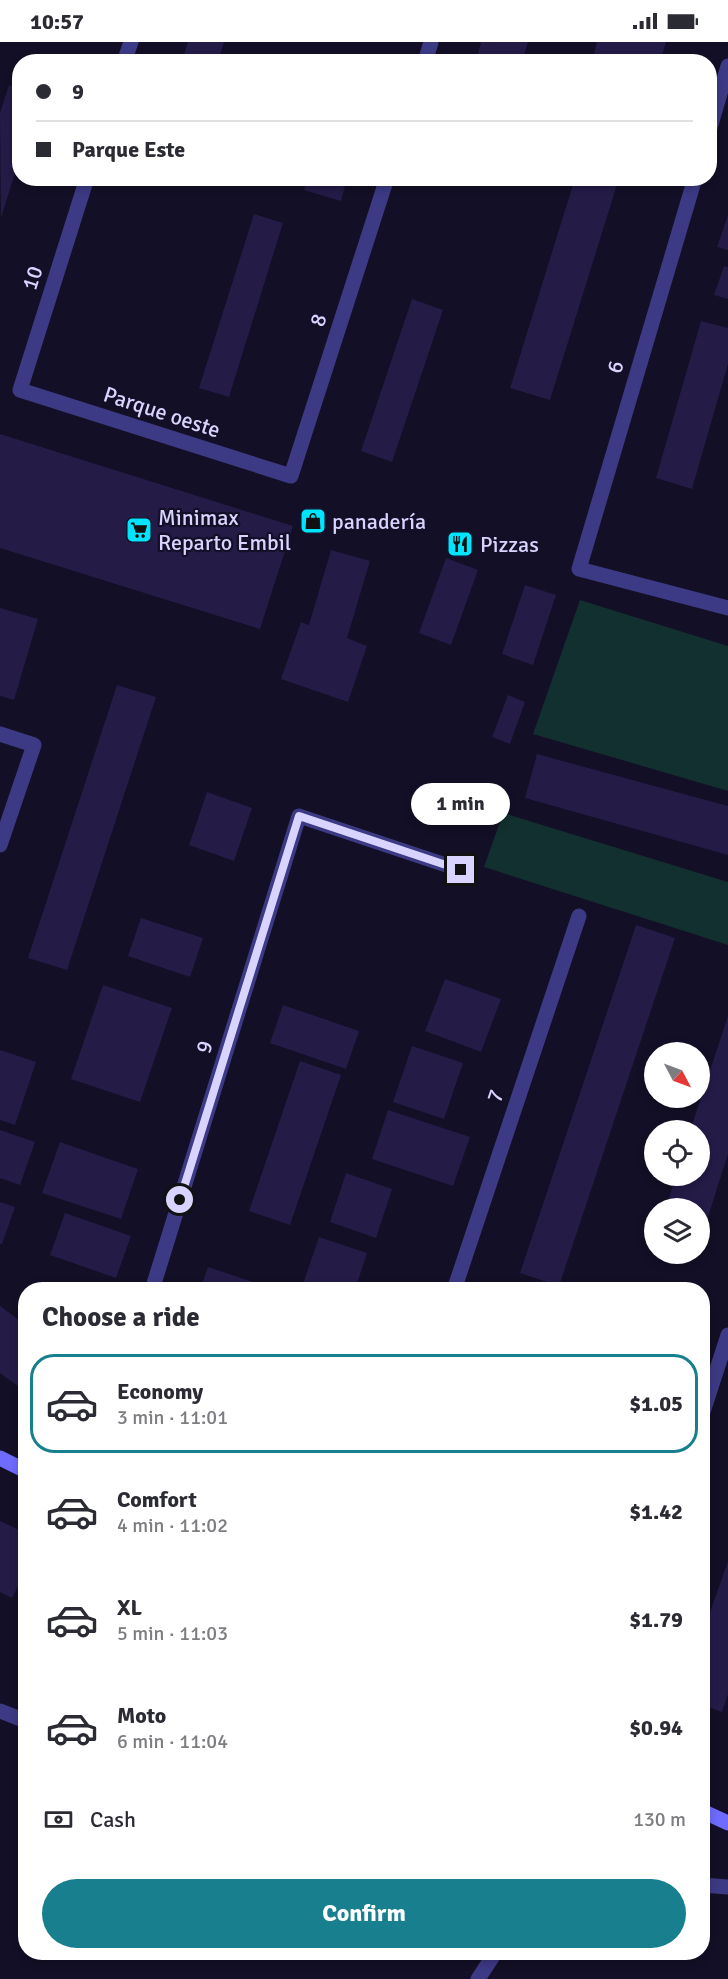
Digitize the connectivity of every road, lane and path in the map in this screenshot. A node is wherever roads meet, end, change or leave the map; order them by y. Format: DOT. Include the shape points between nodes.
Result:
graph roads {
  1 [pos="728,66"];
  2 [pos="717,104"];
  3 [pos="84,186"];
  4 [pos="384,186"];
  5 [pos="693,186"];
  6 [pos="20,390"];
  7 [pos="291,476"];
  8 [pos="728,608"];
  9 [pos="0,734"];
  10 [pos="0,845"];
  11 [pos="461,870"];
  12 [pos="579,916"];
  13 [pos="154,1282"];
  14 [pos="457,1282"];
  15 [pos="728,1335"];
  16 [pos="710,1390"];
  17 [pos="0,1458"];
  18 [pos="18,1467"];
  19 [pos="0,1712"];
  20 [pos="18,1718"];
  21 [pos="710,1815"];
  22 [pos="728,1823"];
  23 [pos="710,1886"];
  24 [pos="728,1887"];
  25 [pos="490,1960"];
  26 [pos="478,1979"];
  1 -- 2 [label="street"];
  3 -- 6 [label="street, 10"];
  4 -- 7 [label="street, 8"];
  5 -- 8 [label="street, 6" via="579,568"];
  6 -- 7 [label="street, Parque oeste"];
  9 -- 10 [label="street" via="34,745"];
  11 -- 13 [label="street, 9" via="299,816"];
  12 -- 14 [label="street, 7"];
  15 -- 16 [label="street"];
  17 -- 18 [label="street"];
  19 -- 20 [label="street"];
  21 -- 22 [label="street"];
  23 -- 24 [label="street"];
  25 -- 26 [label="street"];
}
